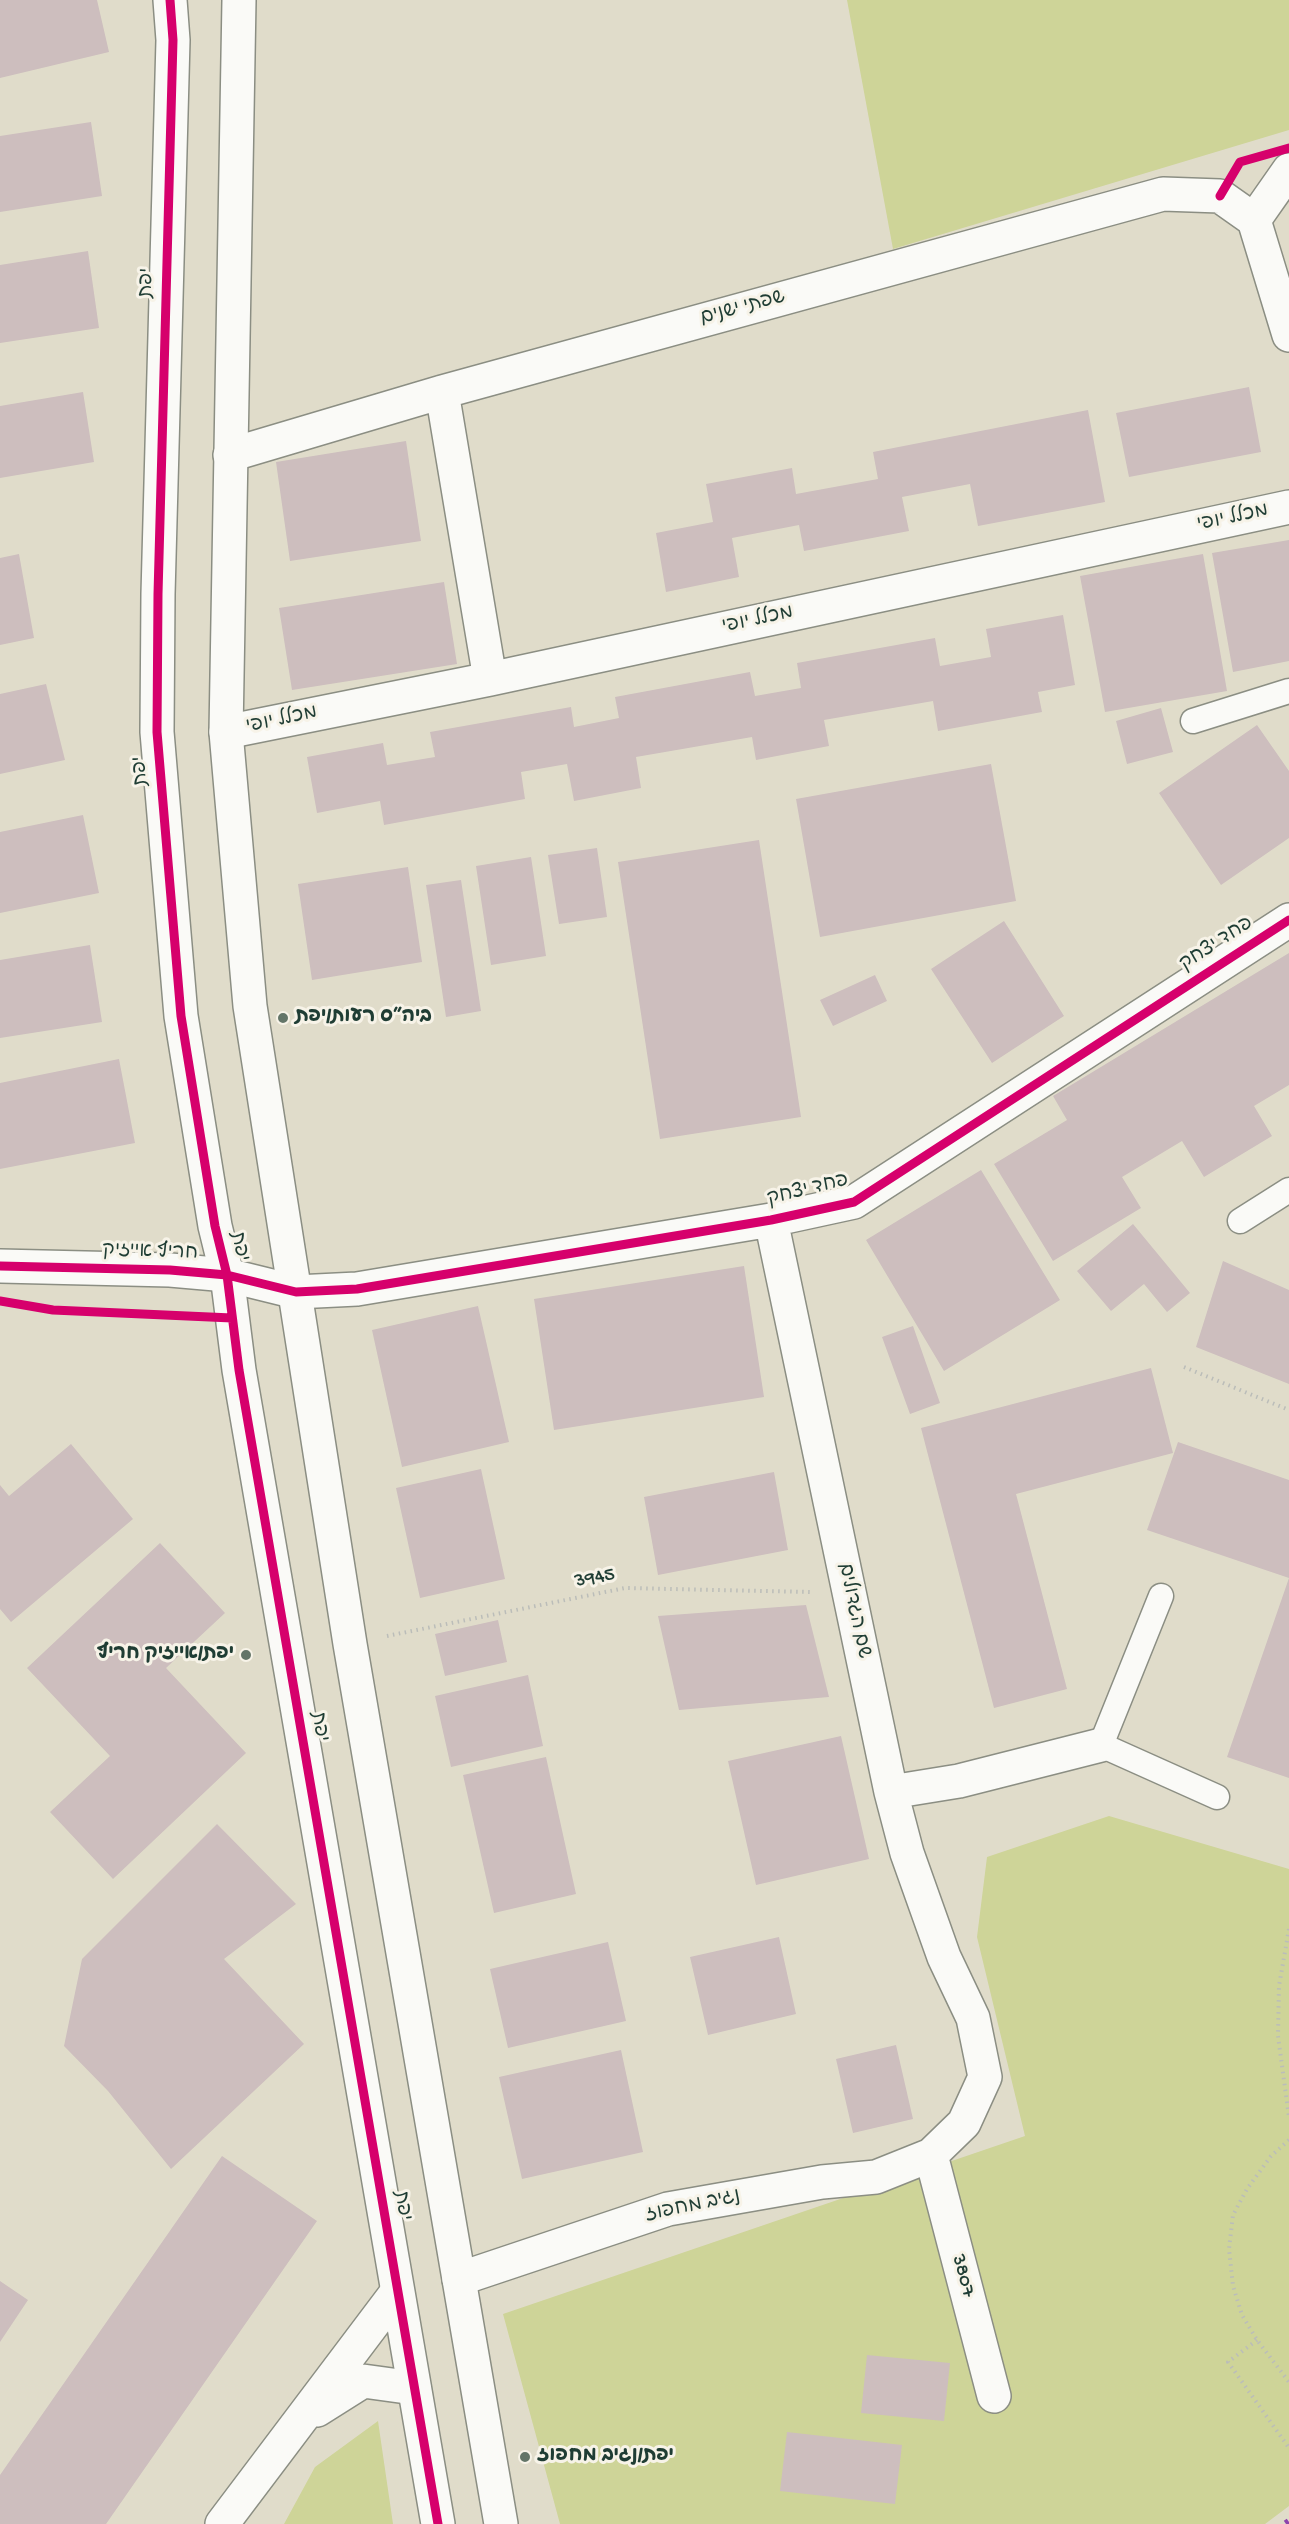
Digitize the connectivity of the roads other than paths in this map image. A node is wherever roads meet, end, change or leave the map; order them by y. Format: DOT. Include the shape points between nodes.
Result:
graph roads {
  1 [pos="170,0"];
  2 [pos="239,0"];
  3 [pos="1289,170"];
  4 [pos="1254,220"];
  5 [pos="1289,335"];
  6 [pos="442,392"];
  7 [pos="230,455"];
  8 [pos="1289,507"];
  9 [pos="490,679"];
  10 [pos="1289,691"];
  11 [pos="1193,722"];
  12 [pos="226,732"];
  13 [pos="1289,920"];
  14 [pos="1289,1190"];
  15 [pos="771,1220"];
  16 [pos="1240,1221"];
  17 [pos="0,1266"];
  18 [pos="227,1275"];
  19 [pos="296,1292"];
  20 [pos="1161,1596"];
  21 [pos="1101,1745"];
  22 [pos="891,1792"];
  23 [pos="1216,1797"];
  24 [pos="931,2155"];
  25 [pos="459,2279"];
  26 [pos="398,2292"];
  27 [pos="414,2388"];
  28 [pos="994,2396"];
  29 [pos="300,2420"];
  30 [pos="222,2524"];
  31 [pos="438,2524"];
  32 [pos="501,2524"];
  1 -- 18 [label="street, יפת" via="173,40 157,732 181,1016 215,1226"];
  2 -- 7 [label="street"];
  3 -- 4 [label="street"];
  4 -- 5 [label="street"];
  4 -- 6 [label="street, שפתי ישנים" via="1220,196 1163,194"];
  6 -- 7 [label="street, שפתי ישנים"];
  6 -- 9 [label="street"];
  7 -- 12 [label="street"];
  8 -- 9 [label="street, מכלל יופי"];
  9 -- 12 [label="street, מכלל יופי"];
  10 -- 11 [label="lane"];
  12 -- 19 [label="street" via="250,1006"];
  13 -- 15 [label="street, פחד יצחק" via="854,1202"];
  14 -- 16 [label="lane"];
  15 -- 19 [label="street, פחד יצחק" via="357,1288"];
  15 -- 22 [label="street, שם הגדולים"];
  17 -- 18 [label="street, חריף אייזיק"];
  18 -- 19 [label="street, חריף אייזיק"];
  18 -- 26 [label="street, יפת" via="243,1393"];
  19 -- 25 [label="street" via="350,1644"];
  20 -- 21 [label="lane"];
  21 -- 22 [label="street" via="958,1781"];
  21 -- 23 [label="lane"];
  22 -- 24 [label="street, שם הגדולים" via="907,1853 944,1957 973,2018 985,2077 964,2122"];
  24 -- 25 [label="street, נגיב מחפוז" via="876,2177 822,2182 668,2209"];
  24 -- 28 [label="street, 3807"];
  25 -- 32 [label="street"];
  26 -- 27 [label="street, יפת"];
  26 -- 29 [label="street"];
  27 -- 29 [label="street" via="363,2381"];
  27 -- 31 [label="street, יפת"];
  29 -- 30 [label="street"];
}
